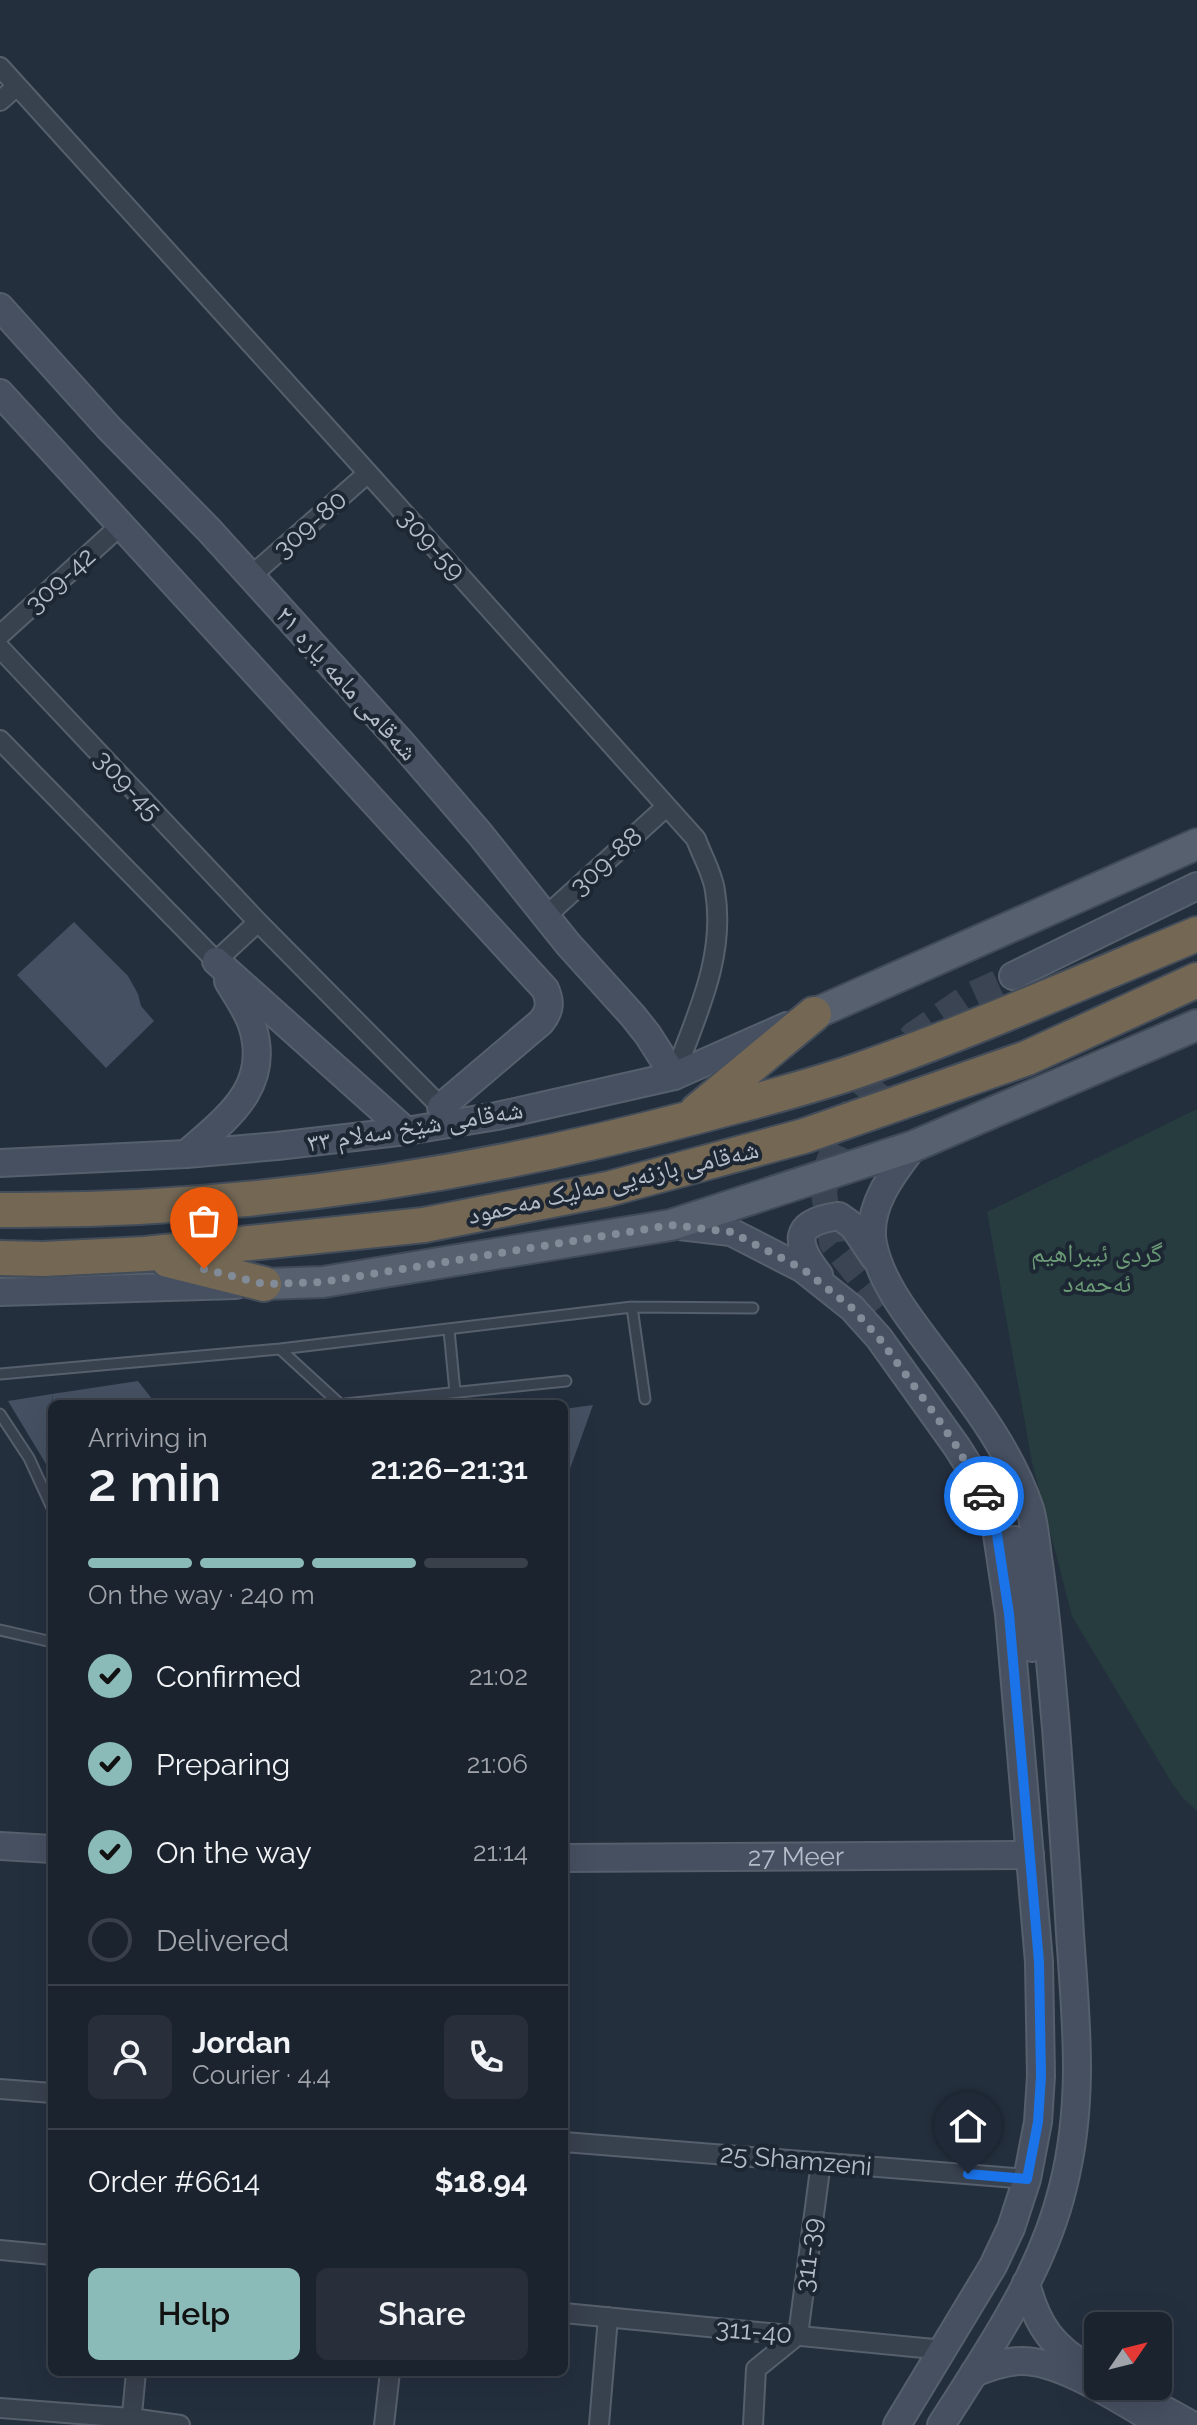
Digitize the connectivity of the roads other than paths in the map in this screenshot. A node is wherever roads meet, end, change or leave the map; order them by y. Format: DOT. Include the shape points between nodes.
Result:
graph roads {
  1 [pos="0,67"];
  2 [pos="17,86"];
  3 [pos="0,101"];
  4 [pos="0,307"];
  5 [pos="4,406"];
  6 [pos="368,473"];
  7 [pos="120,526"];
  8 [pos="251,576"];
  9 [pos="0,635"];
  10 [pos="0,648"];
  11 [pos="0,740"];
  12 [pos="666,807"];
  13 [pos="1197,844"];
  14 [pos="1197,886"];
  15 [pos="546,916"];
  16 [pos="258,922"];
  17 [pos="1197,934"];
  18 [pos="216,961"];
  19 [pos="1013,976"];
  20 [pos="1197,980"];
  21 [pos="814,1014"];
  22 [pos="1197,1025"];
  23 [pos="674,1076"];
  24 [pos="449,1115"];
  25 [pos="687,1118"];
  26 [pos="406,1131"];
  27 [pos="914,1146"];
  28 [pos="186,1154"];
  29 [pos="0,1163"];
  30 [pos="0,1210"];
  31 [pos="671,1225"];
  32 [pos="145,1254"];
  33 [pos="0,1258"];
  34 [pos="879,1263"];
  35 [pos="264,1284"];
  36 [pos="832,1290"];
  37 [pos="0,1292"];
  38 [pos="882,1306"];
  39 [pos="632,1307"];
  40 [pos="753,1308"];
  41 [pos="449,1330"];
  42 [pos="280,1349"];
  43 [pos="0,1374"];
  44 [pos="566,1381"];
  45 [pos="455,1392"];
  46 [pos="645,1399"];
  47 [pos="337,1400"];
  48 [pos="380,1400"];
  49 [pos="0,1414"];
  50 [pos="48,1499"];
  51 [pos="0,1630"];
  52 [pos="48,1641"];
  53 [pos="0,1846"];
  54 [pos="48,1849"];
  55 [pos="1030,1855"];
  56 [pos="568,1858"];
  57 [pos="1041,2037"];
  58 [pos="0,2089"];
  59 [pos="48,2093"];
  60 [pos="568,2142"];
  61 [pos="821,2162"];
  62 [pos="1027,2179"];
  63 [pos="0,2250"];
  64 [pos="48,2255"];
  65 [pos="1026,2283"];
  66 [pos="568,2313"];
  67 [pos="608,2317"];
  68 [pos="798,2335"];
  69 [pos="944,2350"];
  70 [pos="1084,2364"];
  71 [pos="974,2373"];
  72 [pos="136,2376"];
  73 [pos="390,2376"];
  74 [pos="1147,2400"];
  75 [pos="0,2408"];
  76 [pos="131,2422"];
  77 [pos="180,2425"];
  78 [pos="384,2425"];
  79 [pos="599,2425"];
  80 [pos="753,2425"];
  81 [pos="897,2425"];
  82 [pos="941,2425"];
  83 [pos="1163,2425"];
  84 [pos="1192,2425"];
  1 -- 2 [label="street, 309-59"];
  2 -- 3 [label="street"];
  2 -- 6 [label="street, 309-59"];
  4 -- 8 [label="main road, شەقامی مامە یارە ٢١"];
  5 -- 7 [label="main road"];
  6 -- 8 [label="street, 309-80"];
  6 -- 12 [label="street, 309-59"];
  7 -- 9 [label="street, 309-42"];
  7 -- 24 [label="main road" via="545,989 549,1008 541,1022"];
  8 -- 15 [label="main road, شەقامی مامە یارە ٢١" via="440,787"];
  10 -- 16 [label="street, 309-45"];
  11 -- 18 [label="street"];
  12 -- 15 [label="street, 309-88"];
  12 -- 23 [label="street, 309-59" via="696,839 715,890 717,941 710,979"];
  13 -- 21 [label="main road"];
  14 -- 19 [label="main road"];
  15 -- 23 [label="main road, شەقامی مامە یارە ٢١" via="641,1025"];
  16 -- 18 [label="street"];
  16 -- 24 [label="street, 309-45"];
  17 -- 25 [label="highway, شەقامی بازنەیی مەلیک مەحمود" via="861,1070"];
  18 -- 26 [label="main road"];
  18 -- 28 [label="main road" via="252,1023 256,1066 241,1103"];
  20 -- 32 [label="highway, شەقامی بازنەیی مەلیک مەحمود" via="1027,1058 804,1136 608,1189 424,1225"];
  21 -- 23 [label="main road, شەقامی شێخ سەلام ٣٣"];
  21 -- 25 [label="highway"];
  22 -- 27 [label="main road"];
  23 -- 24 [label="main road, شەقامی شێخ سەلام ٣٣" via="537,1107"];
  24 -- 26 [label="main road, شەقامی شێخ سەلام ٣٣"];
  25 -- 30 [label="highway, شەقامی بازنەیی مەلیک مەحمود" via="422,1177 232,1201"];
  26 -- 28 [label="main road, شەقامی شێخ سەلام ٣٣"];
  27 -- 31 [label="main road"];
  27 -- 34 [label="main road" via="879,1200 872,1224"];
  28 -- 29 [label="main road, شەقامی شێخ سەلام ٣٣"];
  31 -- 35 [label="main road" via="323,1282"];
  31 -- 36 [label="main road" via="731,1232"];
  32 -- 33 [label="highway, شەقامی بازنەیی مەلیک مەحمود"];
  32 -- 35 [label="highway"];
  34 -- 36 [label="main road" via="853,1226 839,1216 820,1218 800,1241"];
  34 -- 65 [label="main road" via="1012,1465 1031,1511 1046,1610 1077,2001 1078,2077 1063,2188"];
  35 -- 37 [label="main road"];
  36 -- 55 [label="main road" via="879,1338 936,1416 979,1482 995,1521 1009,1614"];
  38 -- 57 [label="main road" via="941,1385 1010,1512 1030,1625 1047,1830 1052,1935"];
  39 -- 40 [label="lane"];
  39 -- 41 [label="lane"];
  39 -- 46 [label="lane"];
  41 -- 42 [label="lane"];
  41 -- 45 [label="lane"];
  42 -- 43 [label="lane"];
  42 -- 47 [label="lane"];
  44 -- 45 [label="lane"];
  45 -- 48 [label="lane"];
  49 -- 50 [label="lane"];
  51 -- 52 [label="lane"];
  53 -- 54 [label="main road"];
  55 -- 56 [label="main road, 27 Meer"];
  55 -- 57 [label="main road"];
  57 -- 62 [label="main road" via="1038,2122"];
  58 -- 59 [label="street"];
  60 -- 61 [label="street, 25 Shamzeni"];
  61 -- 62 [label="street, 25 Shamzeni"];
  61 -- 68 [label="street, 311-39"];
  62 -- 69 [label="main road" via="993,2266"];
  63 -- 64 [label="street"];
  65 -- 70 [label="main road" via="1049,2336"];
  65 -- 71 [label="main road"];
  66 -- 67 [label="street, 311-40"];
  67 -- 68 [label="street, 311-40"];
  67 -- 79 [label="street"];
  68 -- 69 [label="street, 311-40"];
  68 -- 80 [label="street" via="756,2369"];
  69 -- 81 [label="main road"];
  71 -- 82 [label="main road"];
  71 -- 83 [label="main road" via="1013,2361 1045,2364"];
  72 -- 76 [label="street"];
  73 -- 78 [label="street"];
  74 -- 84 [label="main road"];
  75 -- 76 [label="street"];
  76 -- 77 [label="street"];
}
